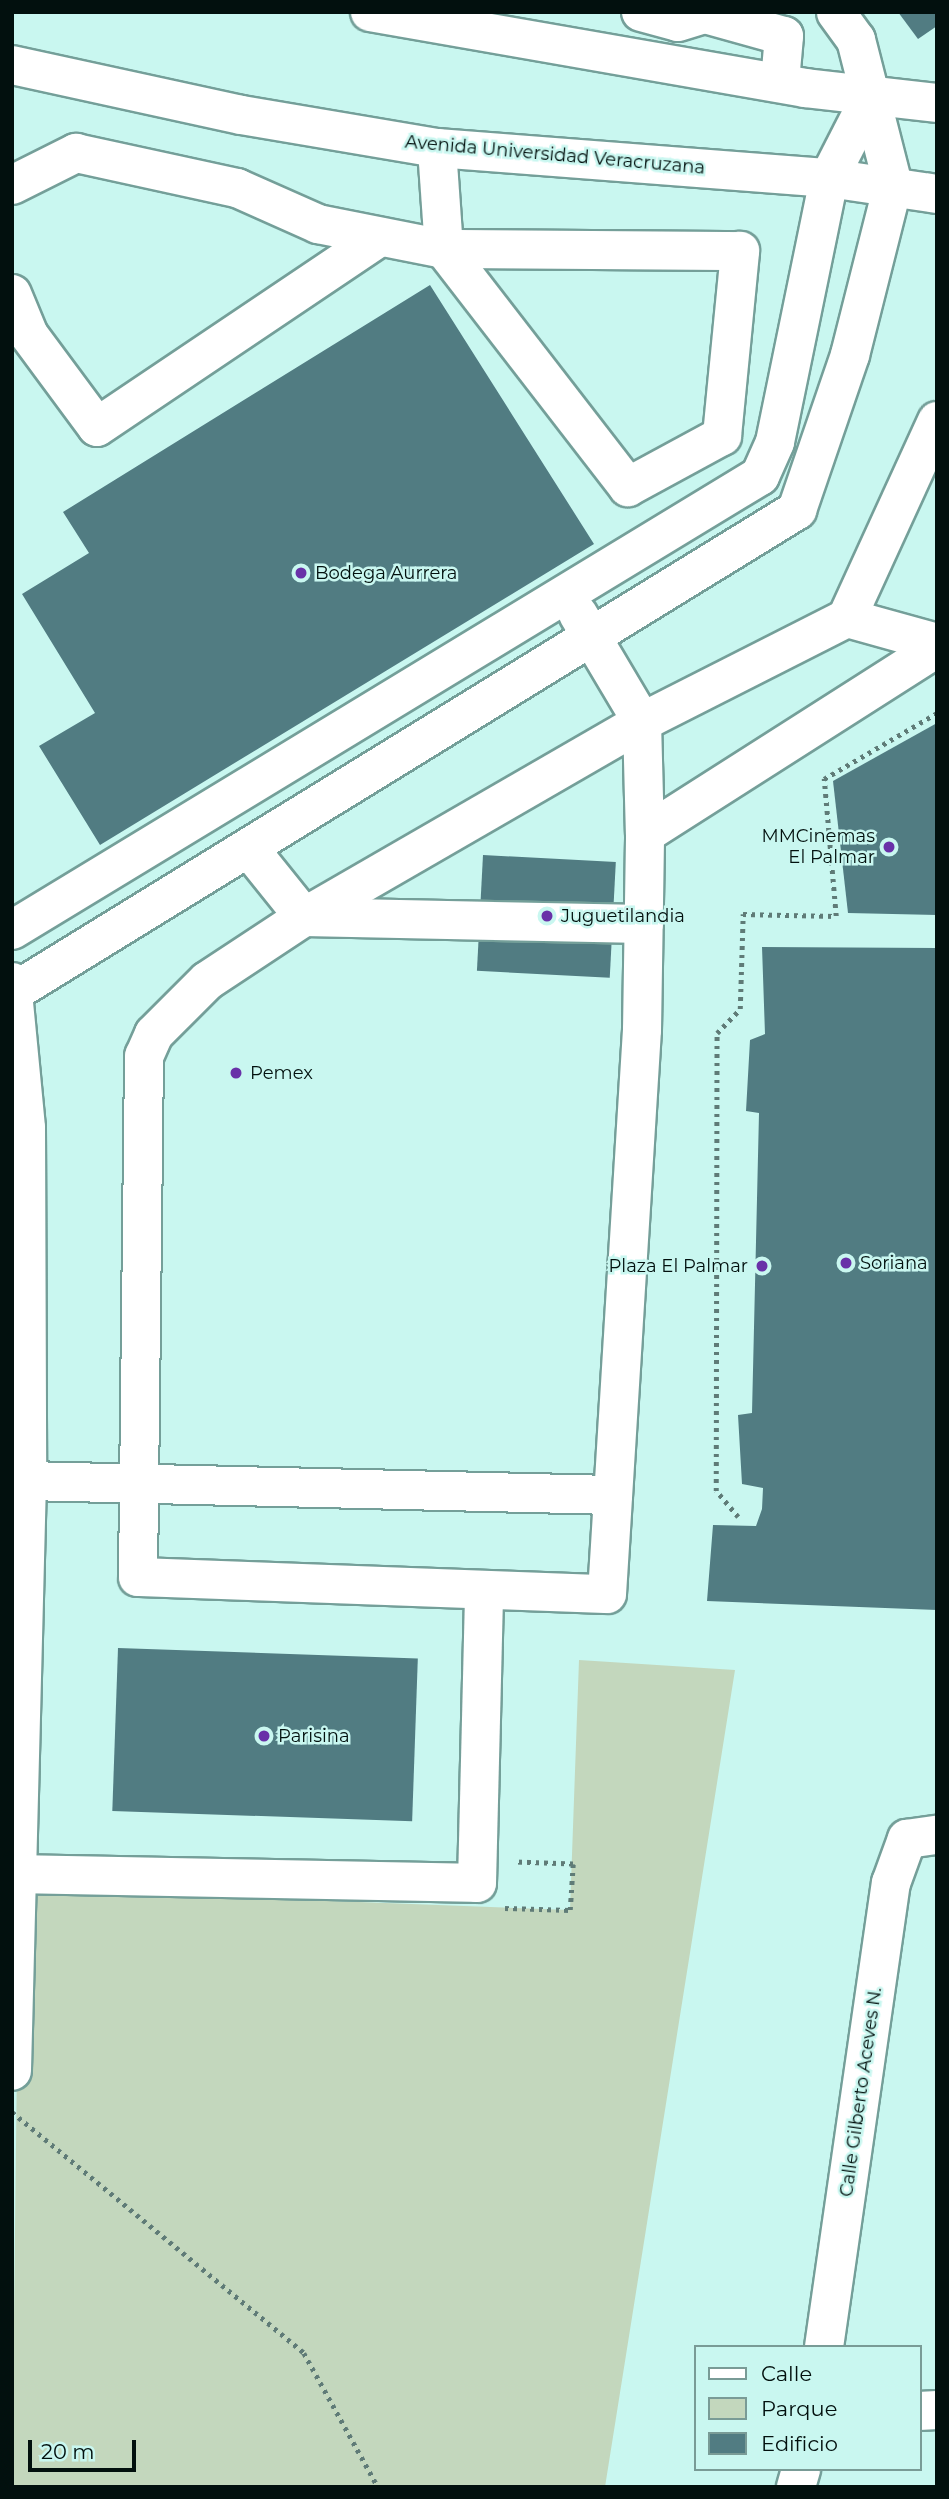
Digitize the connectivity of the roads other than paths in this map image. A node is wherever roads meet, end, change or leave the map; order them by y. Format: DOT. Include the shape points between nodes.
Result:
graph roads {
  1 [pos="370,12"];
  2 [pos="641,12"];
  3 [pos="836,12"];
  4 [pos="376,13"];
  5 [pos="437,18"];
  6 [pos="12,65"];
  7 [pos="780,82"];
  8 [pos="871,96"];
  9 [pos="937,103"];
  10 [pos="436,148"];
  11 [pos="829,178"];
  12 [pos="12,185"];
  13 [pos="893,185"];
  14 [pos="937,194"];
  15 [pos="380,237"];
  16 [pos="444,249"];
  17 [pos="12,294"];
  18 [pos="21,340"];
  19 [pos="937,421"];
  20 [pos="628,487"];
  21 [pos="649,544"];
  22 [pos="673,587"];
  23 [pos="567,594"];
  24 [pos="847,618"];
  25 [pos="592,636"];
  26 [pos="937,642"];
  27 [pos="937,648"];
  28 [pos="642,722"];
  29 [pos="318,746"];
  30 [pos="348,788"];
  31 [pos="645,834"];
  32 [pos="251,851"];
  33 [pos="304,917"];
  34 [pos="644,924"];
  35 [pos="12,930"];
  36 [pos="13,989"];
  37 [pos="27,1480"];
  38 [pos="140,1482"];
  39 [pos="613,1495"];
  40 [pos="484,1590"];
  41 [pos="20,1644"];
  42 [pos="18,1723"];
  43 [pos="922,1837"];
  44 [pos="20,1874"];
  45 [pos="12,2071"];
  46 [pos="824,2345"];
  1 -- 4 [label="street"];
  2 -- 7 [label="street" via="678,22 705,14 784,36"];
  3 -- 8 [label="street" via="856,40"];
  4 -- 5 [label="street"];
  5 -- 7 [label="street"];
  6 -- 10 [label="street, Avenida Universidad Veracruzana" via="241,115"];
  7 -- 8 [label="street"];
  8 -- 9 [label="street"];
  8 -- 11 [label="street"];
  8 -- 13 [label="street"];
  10 -- 11 [label="street, Avenida Universidad Veracruzana"];
  10 -- 16 [label="street"];
  11 -- 13 [label="street, Avenida Universidad Veracruzana"];
  11 -- 21 [label="street" via="769,463 760,476"];
  12 -- 15 [label="street" via="76,153 237,188 318,224"];
  13 -- 14 [label="street, Avenida Universidad Veracruzana"];
  13 -- 22 [label="street" via="804,501"];
  15 -- 16 [label="street"];
  15 -- 18 [label="street" via="97,427"];
  16 -- 20 [label="street"];
  16 -- 20 [label="street" via="740,251 722,436"];
  17 -- 18 [label="street"];
  19 -- 24 [label="street"];
  20 -- 21 [label="street"];
  21 -- 22 [label="street"];
  21 -- 23 [label="street"];
  22 -- 25 [label="street"];
  23 -- 25 [label="street"];
  23 -- 29 [label="street"];
  24 -- 26 [label="street"];
  24 -- 28 [label="street"];
  25 -- 28 [label="street"];
  25 -- 30 [label="street"];
  27 -- 31 [label="street"];
  28 -- 31 [label="street"];
  28 -- 33 [label="street"];
  29 -- 30 [label="street"];
  29 -- 35 [label="street"];
  30 -- 32 [label="street"];
  31 -- 34 [label="street"];
  32 -- 33 [label="street"];
  32 -- 36 [label="street"];
  33 -- 34 [label="street"];
  33 -- 38 [label="street" via="207,981 154,1034 144,1056"];
  34 -- 39 [label="street"];
  36 -- 37 [label="street" via="26,1128"];
  37 -- 38 [label="street"];
  37 -- 41 [label="street"];
  38 -- 39 [label="street"];
  38 -- 40 [label="street" via="138,1577"];
  39 -- 40 [label="street" via="607,1594"];
  40 -- 44 [label="street" via="477,1883"];
  41 -- 42 [label="street"];
  42 -- 44 [label="street"];
  43 -- 46 [label="street, Calle Gilberto Aceves N." via="891,1883"];
  44 -- 45 [label="street"];
}
